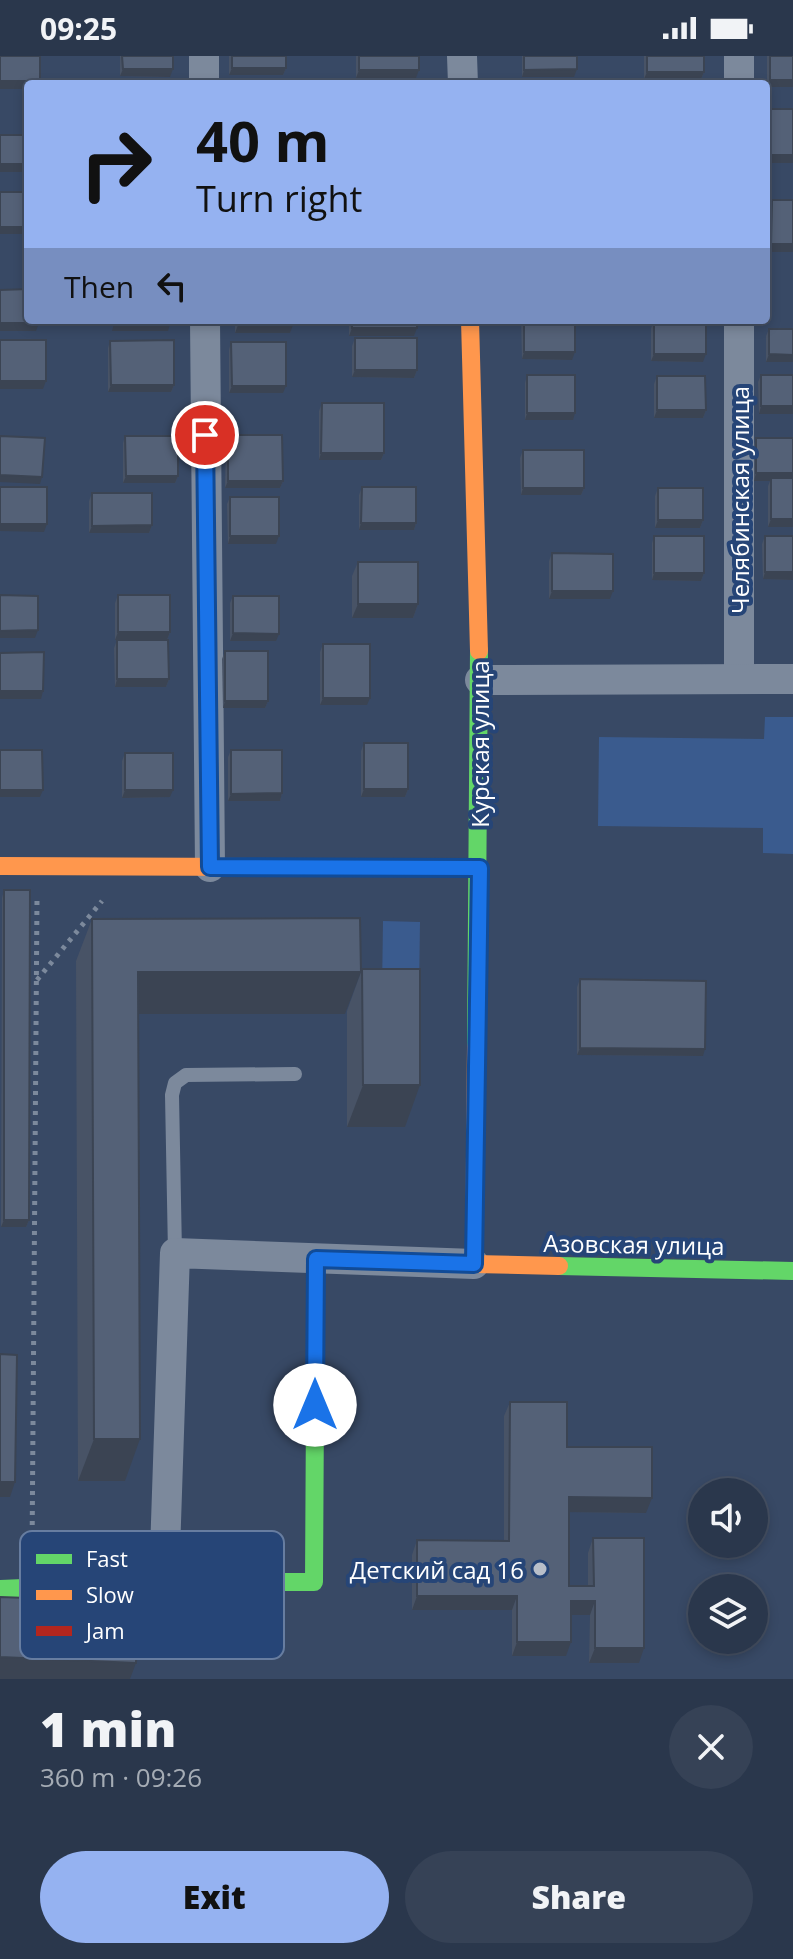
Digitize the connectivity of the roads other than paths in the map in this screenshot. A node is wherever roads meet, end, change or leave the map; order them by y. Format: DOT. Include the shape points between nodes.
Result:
graph roads {
  1 [pos="204,56"];
  2 [pos="462,56"];
  3 [pos="739,56"];
  4 [pos="204,80"];
  5 [pos="463,80"];
  6 [pos="739,80"];
  7 [pos="205,324"];
  8 [pos="470,324"];
  9 [pos="739,324"];
  10 [pos="739,679"];
  11 [pos="793,679"];
  12 [pos="480,680"];
  13 [pos="0,866"];
  14 [pos="210,867"];
  15 [pos="480,868"];
  16 [pos="295,1074"];
  17 [pos="175,1253"];
  18 [pos="316,1259"];
  19 [pos="474,1264"];
  20 [pos="793,1271"];
  21 [pos="166,1531"];
  22 [pos="284,1582"];
  23 [pos="20,1588"];
  24 [pos="0,1589"];
  1 -- 4 [label="street"];
  2 -- 5 [label="street"];
  3 -- 6 [label="street"];
  7 -- 14 [label="street"];
  8 -- 12 [label="street, Курская улица"];
  9 -- 10 [label="street, Челябинская улица"];
  10 -- 11 [label="street"];
  10 -- 12 [label="street"];
  12 -- 15 [label="street, Курская улица"];
  13 -- 14 [label="street"];
  14 -- 15 [label="street"];
  15 -- 19 [label="street, Курская улица"];
  16 -- 17 [label="lane" via="186,1075 175,1083"];
  17 -- 18 [label="street"];
  17 -- 21 [label="street"];
  18 -- 19 [label="street"];
  18 -- 22 [label="street" via="314,1582"];
  19 -- 20 [label="street, Азовская улица"];
  23 -- 24 [label="street"];
}
